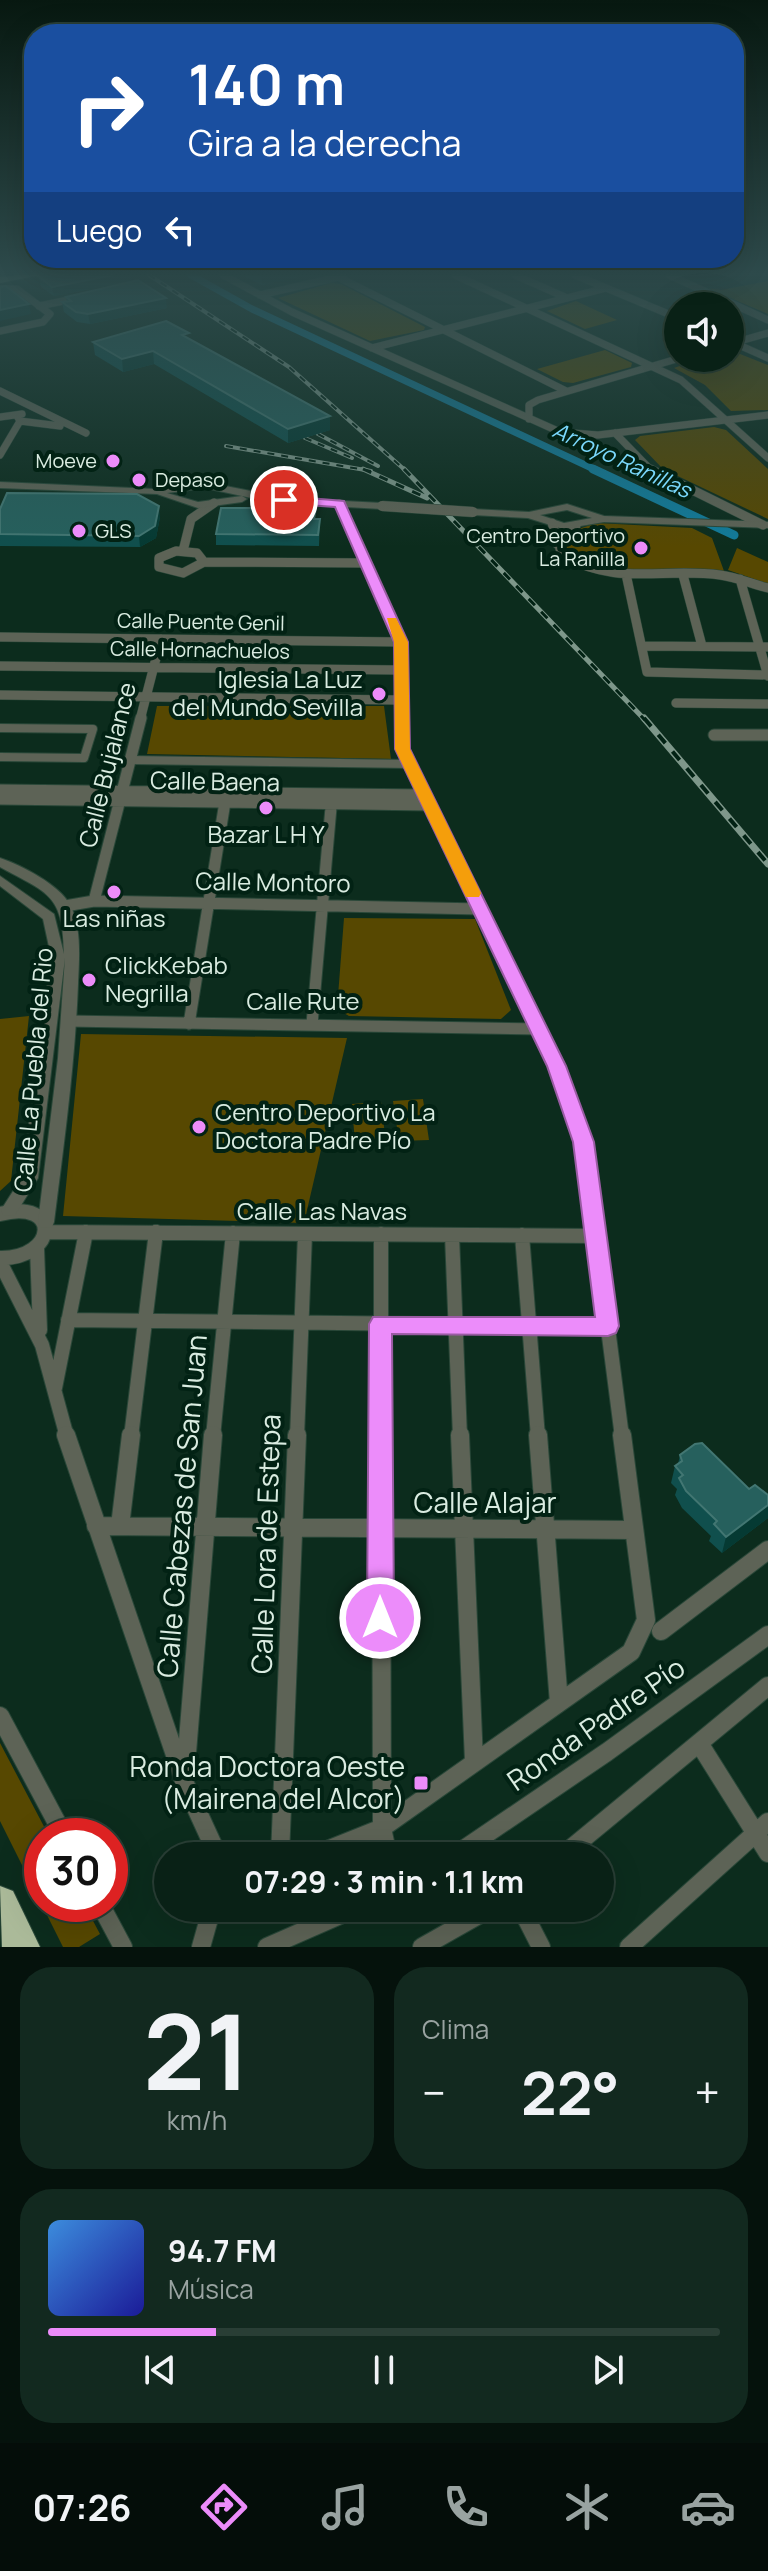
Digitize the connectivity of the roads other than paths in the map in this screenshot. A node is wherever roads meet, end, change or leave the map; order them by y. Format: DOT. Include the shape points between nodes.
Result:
graph roads {
  1 [pos="411,366"];
  2 [pos="515,366"];
  3 [pos="653,366"];
  4 [pos="0,391"];
  5 [pos="566,391"];
  6 [pos="37,409"];
  7 [pos="768,415"];
  8 [pos="0,417"];
  9 [pos="18,418"];
  10 [pos="529,419"];
  11 [pos="727,420"];
  12 [pos="73,427"];
  13 [pos="86,433"];
  14 [pos="615,433"];
  15 [pos="0,455"];
  16 [pos="768,458"];
  17 [pos="0,485"];
  18 [pos="59,487"];
  19 [pos="188,488"];
  20 [pos="218,488"];
  21 [pos="154,492"];
  22 [pos="284,500"];
  23 [pos="182,501"];
  24 [pos="217,501"];
  25 [pos="339,504"];
  26 [pos="548,518"];
  27 [pos="587,518"];
  28 [pos="191,519"];
  29 [pos="576,526"];
  30 [pos="766,526"];
  31 [pos="557,544"];
  32 [pos="183,551"];
  33 [pos="204,562"];
  34 [pos="366,563"];
  35 [pos="626,574"];
  36 [pos="683,575"];
  37 [pos="740,579"];
  38 [pos="768,588"];
  39 [pos="0,637"];
  40 [pos="161,639"];
  41 [pos="401,642"];
  42 [pos="642,646"];
  43 [pos="702,646"];
  44 [pos="764,647"];
  45 [pos="0,666"];
  46 [pos="153,667"];
  47 [pos="400,670"];
  48 [pos="768,675"];
  49 [pos="0,695"];
  50 [pos="146,697"];
  51 [pos="399,700"];
  52 [pos="676,703"];
  53 [pos="768,704"];
  54 [pos="0,728"];
  55 [pos="714,735"];
  56 [pos="768,735"];
  57 [pos="0,757"];
  58 [pos="130,760"];
  59 [pos="410,764"];
  60 [pos="0,790"];
  61 [pos="121,796"];
  62 [pos="0,799"];
  63 [pos="332,799"];
  64 [pos="427,800"];
  65 [pos="225,802"];
  66 [pos="0,862"];
  67 [pos="0,880"];
  68 [pos="94,901"];
  69 [pos="209,904"];
  70 [pos="65,906"];
  71 [pos="323,906"];
  72 [pos="480,909"];
  73 [pos="68,1021"];
  74 [pos="189,1024"];
  75 [pos="312,1024"];
  76 [pos="539,1029"];
  77 [pos="4,1212"];
  78 [pos="46,1227"];
  79 [pos="86,1232"];
  80 [pos="156,1232"];
  81 [pos="233,1233"];
  82 [pos="305,1234"];
  83 [pos="381,1234"];
  84 [pos="452,1235"];
  85 [pos="522,1235"];
  86 [pos="596,1236"];
  87 [pos="37,1248"];
  88 [pos="0,1260"];
  89 [pos="68,1320"];
  90 [pos="145,1321"];
  91 [pos="224,1322"];
  92 [pos="301,1323"];
  93 [pos="381,1324"];
  94 [pos="455,1325"];
  95 [pos="529,1325"];
  96 [pos="608,1326"];
  97 [pos="42,1345"];
  98 [pos="54,1391"];
  99 [pos="96,1526"];
  100 [pos="120,1526"];
  101 [pos="204,1527"];
  102 [pos="292,1528"];
  103 [pos="380,1528"];
  104 [pos="464,1529"];
  105 [pos="546,1529"];
  106 [pos="634,1530"];
  107 [pos="768,1550"];
  108 [pos="661,1631"];
  109 [pos="642,1635"];
  110 [pos="768,1635"];
  111 [pos="768,1686"];
  112 [pos="559,1703"];
  113 [pos="0,1716"];
  114 [pos="179,1741"];
  115 [pos="699,1743"];
  116 [pos="474,1761"];
  117 [pos="54,1818"];
  118 [pos="382,1828"];
  119 [pos="762,1828"];
  120 [pos="212,1842"];
  121 [pos="281,1842"];
  122 [pos="347,1842"];
  123 [pos="385,1842"];
  124 [pos="475,1842"];
  125 [pos="579,1842"];
  126 [pos="768,1853"];
  127 [pos="0,1904"];
  128 [pos="110,1922"];
  129 [pos="208,1922"];
  130 [pos="324,1922"];
  131 [pos="466,1922"];
  132 [pos="528,1922"];
  133 [pos="21,1947"];
  134 [pos="123,1947"];
  135 [pos="201,1947"];
  136 [pos="267,1947"];
  137 [pos="422,1947"];
  138 [pos="541,1947"];
  139 [pos="629,1947"];
  1 -- 10 [label="street"];
  2 -- 5 [label="street"];
  3 -- 5 [label="street"];
  3 -- 11 [label="street" via="681,380"];
  4 -- 6 [label="street"];
  5 -- 10 [label="street" via="532,402"];
  6 -- 9 [label="street"];
  6 -- 12 [label="street"];
  7 -- 11 [label="street"];
  8 -- 9 [label="street"];
  9 -- 12 [label="street"];
  9 -- 15 [label="street"];
  10 -- 14 [label="street" via="560,432"];
  11 -- 14 [label="street"];
  11 -- 16 [label="street"];
  12 -- 13 [label="street"];
  14 -- 30 [label="street" via="654,473"];
  17 -- 18 [label="street"];
  17 -- 18 [label="street"];
  18 -- 21 [label="street"];
  19 -- 20 [label="street"];
  19 -- 21 [label="street"];
  19 -- 23 [label="street" via="181,493"];
  20 -- 22 [label="street"];
  20 -- 24 [label="street" via="223,493"];
  21 -- 23 [label="street"];
  22 -- 24 [label="street"];
  22 -- 25 [label="street"];
  23 -- 24 [label="street"];
  23 -- 28 [label="street"];
  24 -- 28 [label="street"];
  25 -- 26 [label="street, bridge"];
  25 -- 34 [label="street"];
  26 -- 27 [label="street" via="567,507"];
  26 -- 29 [label="street"];
  26 -- 31 [label="street"];
  27 -- 29 [label="street"];
  27 -- 30 [label="street"];
  28 -- 32 [label="street"];
  29 -- 31 [label="street"];
  31 -- 35 [label="street" via="562,555 585,568"];
  32 -- 33 [label="street" via="197,553"];
  32 -- 33 [label="street" via="163,555 157,565 182,573"];
  33 -- 34 [label="street"];
  34 -- 41 [label="street"];
  35 -- 36 [label="street"];
  35 -- 42 [label="street"];
  36 -- 37 [label="street"];
  36 -- 43 [label="street"];
  37 -- 38 [label="street"];
  37 -- 44 [label="street"];
  39 -- 40 [label="street, Calle Puente Genil"];
  40 -- 41 [label="street, Calle Puente Genil"];
  40 -- 46 [label="street, Calle Bujalance"];
  41 -- 47 [label="street"];
  42 -- 43 [label="street"];
  42 -- 48 [label="street" via="647,672"];
  43 -- 44 [label="street"];
  44 -- 48 [label="street"];
  45 -- 46 [label="street, Calle Hornachuelos"];
  46 -- 47 [label="street, Calle Hornachuelos"];
  46 -- 50 [label="street, Calle Bujalance"];
  47 -- 51 [label="street"];
  49 -- 50 [label="street"];
  50 -- 51 [label="street"];
  50 -- 58 [label="street, Calle Bujalance"];
  51 -- 59 [label="street" via="400,739"];
  52 -- 53 [label="street"];
  54 -- 57 [label="street" via="93,729 84,758"];
  55 -- 56 [label="street"];
  58 -- 59 [label="street"];
  58 -- 61 [label="street, Calle Bujalance"];
  59 -- 64 [label="street"];
  60 -- 61 [label="street, Calle Baena"];
  61 -- 62 [label="street, Calle Baena"];
  61 -- 63 [label="street, Calle Baena"];
  61 -- 65 [label="street, Calle Baena"];
  61 -- 68 [label="street, Calle Bujalance"];
  63 -- 64 [label="street, Calle Baena"];
  63 -- 65 [label="street, Calle Baena"];
  63 -- 71 [label="street"];
  64 -- 72 [label="street"];
  65 -- 69 [label="street"];
  66 -- 70 [label="street"];
  67 -- 77 [label="street, Calle La Puebla del Rio" via="49,917 58,956 30,1178"];
  68 -- 69 [label="street, Calle Montoro"];
  68 -- 70 [label="street, Calle Montoro"];
  69 -- 71 [label="street, Calle Montoro"];
  69 -- 74 [label="street"];
  70 -- 73 [label="street, Calle La Puebla del Rio" via="72,940"];
  71 -- 72 [label="street, Calle Montoro"];
  71 -- 75 [label="street"];
  72 -- 76 [label="street"];
  73 -- 74 [label="street, Calle Rute"];
  73 -- 78 [label="street, Calle La Puebla del Rio"];
  74 -- 75 [label="street, Calle Rute"];
  75 -- 76 [label="street, Calle Rute"];
  76 -- 86 [label="street" via="584,1142"];
  77 -- 78 [label="street, Calle Las Navas" via="35,1212"];
  78 -- 79 [label="street, Calle Las Navas"];
  78 -- 87 [label="street"];
  79 -- 80 [label="street, Calle Las Navas"];
  79 -- 89 [label="street"];
  80 -- 81 [label="street, Calle Las Navas"];
  80 -- 90 [label="street"];
  81 -- 82 [label="street, Calle Las Navas"];
  81 -- 91 [label="street, Calle Cabezas de San Juan"];
  82 -- 83 [label="street, Calle Las Navas"];
  82 -- 92 [label="street, Calle Lora de Estepa"];
  83 -- 84 [label="street, Calle Las Navas"];
  83 -- 93 [label="street"];
  84 -- 85 [label="street, Calle Las Navas"];
  84 -- 94 [label="street"];
  85 -- 86 [label="street, Calle Las Navas"];
  85 -- 95 [label="street"];
  86 -- 96 [label="street"];
  87 -- 88 [label="street"];
  87 -- 97 [label="street"];
  88 -- 97 [label="street"];
  89 -- 90 [label="street"];
  89 -- 98 [label="street"];
  90 -- 91 [label="street"];
  90 -- 100 [label="street"];
  91 -- 92 [label="street"];
  91 -- 101 [label="street, Calle Cabezas de San Juan"];
  92 -- 93 [label="street"];
  92 -- 102 [label="street, Calle Lora de Estepa"];
  93 -- 94 [label="street"];
  93 -- 103 [label="street"];
  94 -- 95 [label="street"];
  94 -- 104 [label="street"];
  95 -- 96 [label="street"];
  95 -- 105 [label="street"];
  96 -- 106 [label="street"];
  97 -- 98 [label="street"];
  98 -- 99 [label="street"];
  99 -- 100 [label="street, Calle Alajar"];
  99 -- 114 [label="street"];
  100 -- 101 [label="street, Calle Alajar"];
  101 -- 102 [label="street, Calle Alajar"];
  101 -- 114 [label="street, Calle Cabezas de San Juan"];
  102 -- 103 [label="street, Calle Alajar"];
  102 -- 121 [label="street, Calle Lora de Estepa"];
  103 -- 104 [label="street, Calle Alajar"];
  103 -- 118 [label="street"];
  104 -- 105 [label="street, Calle Alajar"];
  104 -- 116 [label="street"];
  105 -- 106 [label="street, Calle Alajar"];
  105 -- 112 [label="street"];
  106 -- 109 [label="street" via="646,1620"];
  107 -- 108 [label="street, Ronda Padre Pío"];
  108 -- 109 [label="street"];
  109 -- 112 [label="street" via="631,1652"];
  110 -- 124 [label="street, Ronda Padre Pío"];
  111 -- 115 [label="street"];
  112 -- 116 [label="street"];
  113 -- 117 [label="street"];
  114 -- 120 [label="street" via="185,1784"];
  115 -- 119 [label="street"];
  115 -- 125 [label="street"];
  116 -- 118 [label="street"];
  118 -- 122 [label="street"];
  118 -- 123 [label="street"];
  119 -- 126 [label="street"];
  119 -- 139 [label="street"];
  127 -- 133 [label="highway"];
  128 -- 134 [label="street"];
  129 -- 135 [label="street"];
  130 -- 136 [label="street"];
  131 -- 137 [label="street"];
  132 -- 138 [label="street"];
}
